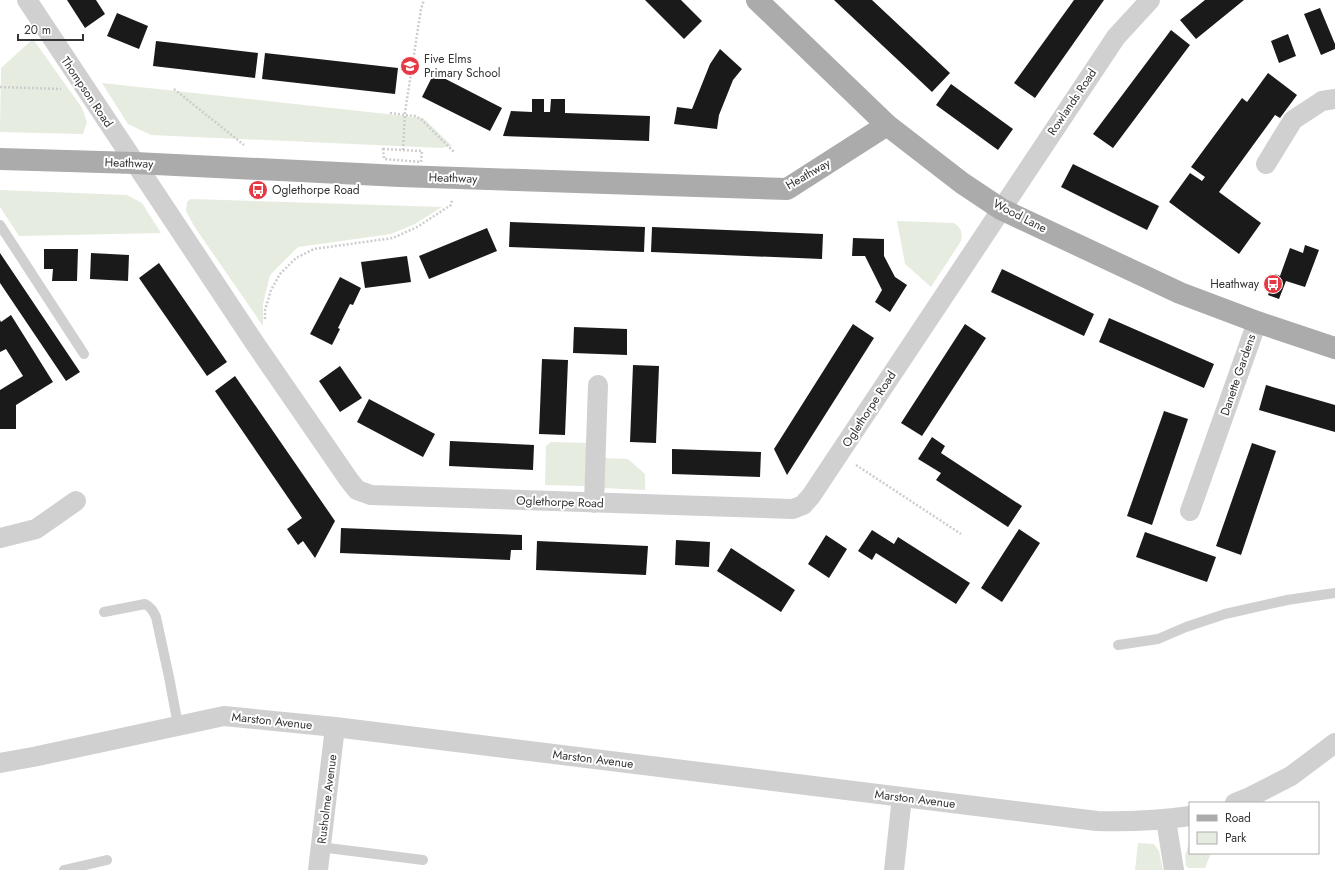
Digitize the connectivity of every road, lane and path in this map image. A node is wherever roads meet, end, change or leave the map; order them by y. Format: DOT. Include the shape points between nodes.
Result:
graph roads {
  1 [pos="27,0"];
  2 [pos="424,0"];
  3 [pos="756,0"];
  4 [pos="1150,0"];
  5 [pos="0,87"];
  6 [pos="65,89"];
  7 [pos="174,89"];
  8 [pos="1335,99"];
  9 [pos="390,113"];
  10 [pos="405,115"];
  11 [pos="887,125"];
  12 [pos="236,145"];
  13 [pos="402,150"];
  14 [pos="455,153"];
  15 [pos="0,159"];
  16 [pos="135,163"];
  17 [pos="1266,164"];
  18 [pos="452,200"];
  19 [pos="1001,209"];
  20 [pos="0,225"];
  21 [pos="1257,322"];
  22 [pos="254,342"];
  23 [pos="1335,348"];
  24 [pos="84,354"];
  25 [pos="598,385"];
  26 [pos="839,454"];
  27 [pos="76,501"];
  28 [pos="594,503"];
  29 [pos="1190,511"];
  30 [pos="961,534"];
  31 [pos="0,538"];
  32 [pos="1335,593"];
  33 [pos="104,612"];
  34 [pos="1118,645"];
  35 [pos="178,725"];
  36 [pos="335,727"];
  37 [pos="1335,743"];
  38 [pos="0,763"];
  39 [pos="902,797"];
  40 [pos="1238,802"];
  41 [pos="1189,816"];
  42 [pos="1166,820"];
  43 [pos="320,847"];
  44 [pos="107,860"];
  45 [pos="423,860"];
  46 [pos="64,870"];
  47 [pos="318,870"];
  48 [pos="894,870"];
  49 [pos="1174,870"];
  1 -- 16 [label="street, Thompson Road"];
  2 -- 10 [label="path"];
  3 -- 11 [label="main road, Wood Lane"];
  4 -- 19 [label="street, Rowlands Road" via="1116,36"];
  5 -- 6 [label="path"];
  7 -- 12 [label="path" via="244,145"];
  8 -- 17 [label="street" via="1322,101 1293,120"];
  9 -- 10 [label="path"];
  10 -- 13 [label="path"];
  10 -- 14 [label="path" via="421,119"];
  11 -- 16 [label="main road, Heathway" via="787,189 408,177"];
  11 -- 19 [label="main road, Wood Lane" via="962,183"];
  15 -- 16 [label="main road, Heathway"];
  16 -- 22 [label="street, Oglethorpe Road"];
  18 -- 22 [label="path" via="451,206 393,238 314,248 296,258 280,274 271,290 265,310 265,334"];
  19 -- 21 [label="main road, Wood Lane" via="1180,293"];
  19 -- 26 [label="street, Oglethorpe Road"];
  20 -- 24 [label="lane"];
  21 -- 23 [label="main road, Wood Lane"];
  21 -- 29 [label="street, Danette Gardens"];
  22 -- 28 [label="street, Oglethorpe Road" via="357,490 370,495"];
  25 -- 28 [label="street"];
  26 -- 28 [label="street, Oglethorpe Road" via="811,496 803,505 793,509"];
  26 -- 30 [label="path"];
  27 -- 31 [label="street" via="36,529"];
  32 -- 34 [label="lane" via="1287,600 1225,614 1158,639"];
  33 -- 35 [label="lane" via="145,604 153,610 167,664"];
  35 -- 36 [label="street, Marston Avenue" via="224,716"];
  35 -- 38 [label="street, Marston Avenue"];
  36 -- 39 [label="street, Marston Avenue"];
  36 -- 43 [label="street, Rusholme Avenue"];
  37 -- 40 [label="street" via="1291,776"];
  39 -- 42 [label="street, Marston Avenue" via="1097,820"];
  39 -- 48 [label="street"];
  41 -- 42 [label="street, Marston Avenue"];
  42 -- 49 [label="street"];
  43 -- 45 [label="lane"];
  43 -- 47 [label="street, Rusholme Avenue"];
  44 -- 46 [label="lane"];
}
